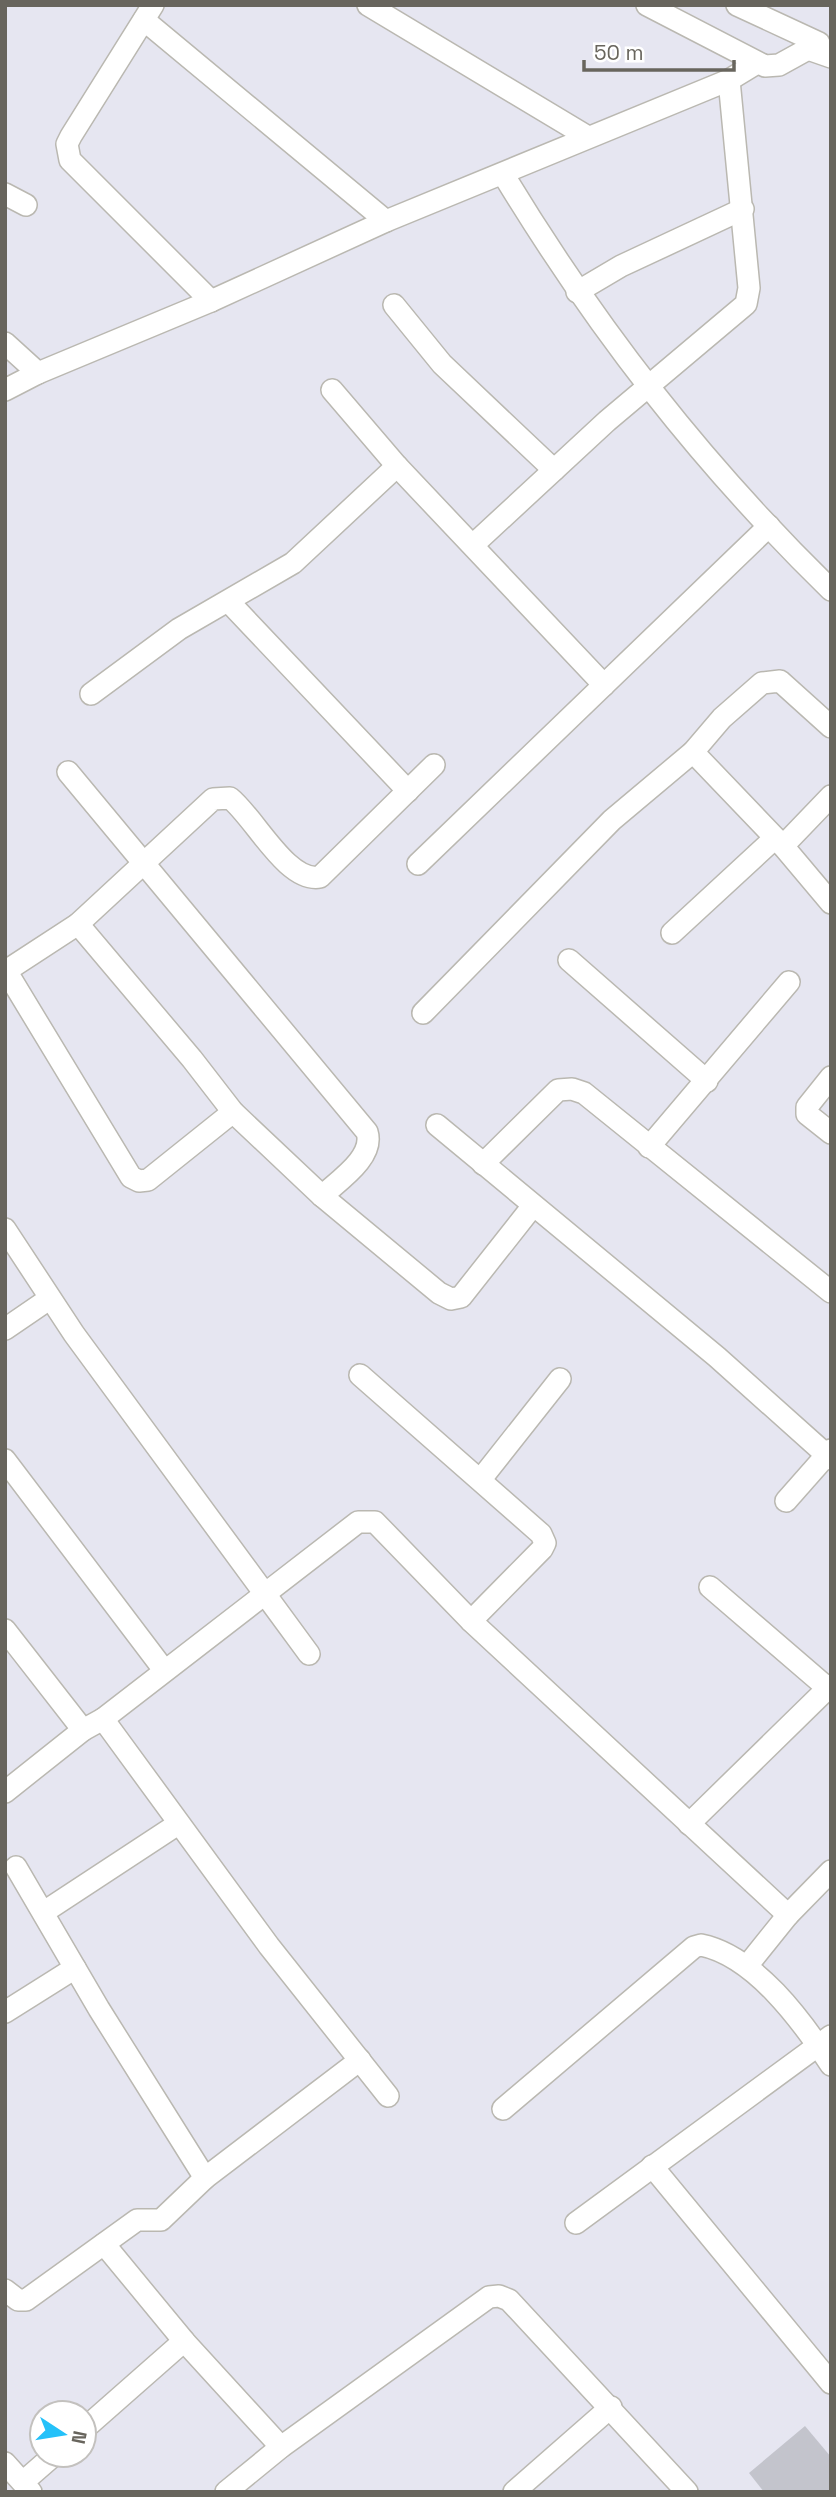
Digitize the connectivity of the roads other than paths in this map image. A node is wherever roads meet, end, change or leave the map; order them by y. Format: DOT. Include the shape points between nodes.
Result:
graph roads {
  1 [pos="368,5"];
  2 [pos="648,5"];
  3 [pos="737,5"];
  4 [pos="148,13"];
  5 [pos="814,50"];
  6 [pos="757,63"];
  7 [pos="729,80"];
  8 [pos="588,137"];
  9 [pos="503,174"];
  10 [pos="5,194"];
  11 [pos="26,205"];
  12 [pos="743,209"];
  13 [pos="386,221"];
  14 [pos="578,292"];
  15 [pos="211,301"];
  16 [pos="394,305"];
  17 [pos="5,342"];
  18 [pos="38,373"];
  19 [pos="648,389"];
  20 [pos="5,390"];
  21 [pos="332,390"];
  22 [pos="397,466"];
  23 [pos="554,470"];
  24 [pos="769,526"];
  25 [pos="473,545"];
  26 [pos="831,590"];
  27 [pos="229,602"];
  28 [pos="604,685"];
  29 [pos="91,694"];
  30 [pos="831,727"];
  31 [pos="693,752"];
  32 [pos="435,765"];
  33 [pos="68,772"];
  34 [pos="408,791"];
  35 [pos="831,796"];
  36 [pos="779,842"];
  37 [pos="143,862"];
  38 [pos="418,864"];
  39 [pos="831,903"];
  40 [pos="78,924"];
  41 [pos="672,933"];
  42 [pos="569,960"];
  43 [pos="6,970"];
  44 [pos="789,982"];
  45 [pos="423,1013"];
  46 [pos="831,1077"];
  47 [pos="707,1081"];
  48 [pos="233,1112"];
  49 [pos="437,1125"];
  50 [pos="831,1133"];
  51 [pos="649,1147"];
  52 [pos="483,1164"];
  53 [pos="322,1196"];
  54 [pos="532,1207"];
  55 [pos="5,1229"];
  56 [pos="831,1292"];
  57 [pos="49,1299"];
  58 [pos="5,1329"];
  59 [pos="360,1375"];
  60 [pos="560,1379"];
  61 [pos="829,1455"];
  62 [pos="5,1460"];
  63 [pos="481,1479"];
  64 [pos="786,1501"];
  65 [pos="710,1587"];
  66 [pos="265,1592"];
  67 [pos="471,1621"];
  68 [pos="5,1630"];
  69 [pos="309,1654"];
  70 [pos="164,1670"];
  71 [pos="830,1688"];
  72 [pos="103,1719"];
  73 [pos="83,1730"];
  74 [pos="5,1792"];
  75 [pos="178,1824"];
  76 [pos="689,1824"];
  77 [pos="16,1867"];
  78 [pos="831,1871"];
  79 [pos="44,1912"];
  80 [pos="788,1915"];
  81 [pos="747,1966"];
  82 [pos="75,1968"];
  83 [pos="5,2012"];
  84 [pos="824,2040"];
  85 [pos="360,2060"];
  86 [pos="831,2064"];
  87 [pos="388,2096"];
  88 [pos="503,2109"];
  89 [pos="652,2166"];
  90 [pos="205,2178"];
  91 [pos="576,2223"];
  92 [pos="104,2244"];
  93 [pos="5,2290"];
  94 [pos="184,2341"];
  95 [pos="831,2383"];
  96 [pos="611,2407"];
  97 [pos="98,2417"];
  98 [pos="281,2447"];
  99 [pos="5,2463"];
  100 [pos="42,2469"];
  101 [pos="27,2487"];
  102 [pos="226,2492"];
  103 [pos="514,2492"];
  104 [pos="687,2492"];
  1 -- 8 [label="street"];
  2 -- 6 [label="street"];
  3 -- 5 [label="street"];
  4 -- 13 [label="street"];
  4 -- 15 [label="street" via="71,136 66,152"];
  5 -- 6 [label="street" via="773,66"];
  6 -- 7 [label="street"];
  7 -- 8 [label="street"];
  7 -- 12 [label="street"];
  8 -- 9 [label="street"];
  9 -- 13 [label="street"];
  9 -- 14 [label="street"];
  10 -- 11 [label="street"];
  12 -- 14 [label="street" via="621,265"];
  12 -- 19 [label="street" via="746,304"];
  13 -- 15 [label="street"];
  14 -- 19 [label="street"];
  15 -- 18 [label="street"];
  16 -- 23 [label="street" via="442,364"];
  17 -- 18 [label="street"];
  18 -- 20 [label="street"];
  19 -- 23 [label="street"];
  19 -- 24 [label="street"];
  21 -- 22 [label="street"];
  22 -- 25 [label="street"];
  22 -- 27 [label="street" via="293,563"];
  23 -- 25 [label="street"];
  24 -- 26 [label="street"];
  24 -- 28 [label="street"];
  25 -- 28 [label="street"];
  27 -- 29 [label="street" via="179,629"];
  27 -- 34 [label="street"];
  28 -- 38 [label="street"];
  30 -- 31 [label="street" via="787,685 770,680 722,718"];
  31 -- 36 [label="street"];
  31 -- 45 [label="street" via="612,820"];
  32 -- 34 [label="street"];
  33 -- 37 [label="street"];
  34 -- 37 [label="street" via="320,877 311,879 293,870 239,806 221,796"];
  35 -- 36 [label="street"];
  36 -- 39 [label="street"];
  36 -- 41 [label="street"];
  37 -- 40 [label="street"];
  37 -- 53 [label="street" via="367,1132 363,1156"];
  40 -- 43 [label="street"];
  40 -- 48 [label="street"];
  42 -- 47 [label="street"];
  43 -- 48 [label="street" via="131,1177 148,1180"];
  44 -- 47 [label="street"];
  46 -- 50 [label="street" via="807,1107 807,1114"];
  47 -- 51 [label="street"];
  48 -- 53 [label="street"];
  49 -- 52 [label="street"];
  51 -- 52 [label="street" via="584,1093 558,1090"];
  51 -- 56 [label="street"];
  52 -- 54 [label="street"];
  53 -- 54 [label="street" via="451,1299 461,1297"];
  54 -- 61 [label="street"];
  55 -- 57 [label="street"];
  57 -- 58 [label="street"];
  57 -- 66 [label="street"];
  59 -- 63 [label="street"];
  60 -- 63 [label="street"];
  61 -- 64 [label="street"];
  62 -- 70 [label="street"];
  63 -- 67 [label="street" via="541,1534 545,1543"];
  65 -- 71 [label="street"];
  66 -- 67 [label="street" via="365,1520 384,1530"];
  66 -- 69 [label="street"];
  66 -- 70 [label="street"];
  67 -- 76 [label="street"];
  68 -- 73 [label="street"];
  70 -- 72 [label="street"];
  71 -- 76 [label="street"];
  72 -- 73 [label="street"];
  72 -- 75 [label="street"];
  73 -- 74 [label="street"];
  75 -- 79 [label="street"];
  75 -- 85 [label="street"];
  76 -- 80 [label="street"];
  77 -- 79 [label="street"];
  78 -- 80 [label="street"];
  79 -- 82 [label="street"];
  80 -- 81 [label="street"];
  81 -- 84 [label="street" via="805,2027"];
  81 -- 88 [label="street" via="709,1946 694,1947"];
  82 -- 83 [label="street"];
  82 -- 90 [label="street"];
  84 -- 86 [label="street"];
  84 -- 89 [label="street"];
  85 -- 87 [label="street"];
  85 -- 90 [label="street"];
  89 -- 91 [label="street"];
  89 -- 95 [label="street"];
  90 -- 92 [label="street" via="161,2220 137,2220"];
  92 -- 93 [label="street" via="26,2300"];
  92 -- 94 [label="street"];
  94 -- 97 [label="street"];
  94 -- 98 [label="street"];
  96 -- 98 [label="street" via="509,2300 489,2297"];
  96 -- 103 [label="street"];
  96 -- 104 [label="street"];
  98 -- 102 [label="street"];
  99 -- 101 [label="street"];
  100 -- 101 [label="street"];
}
